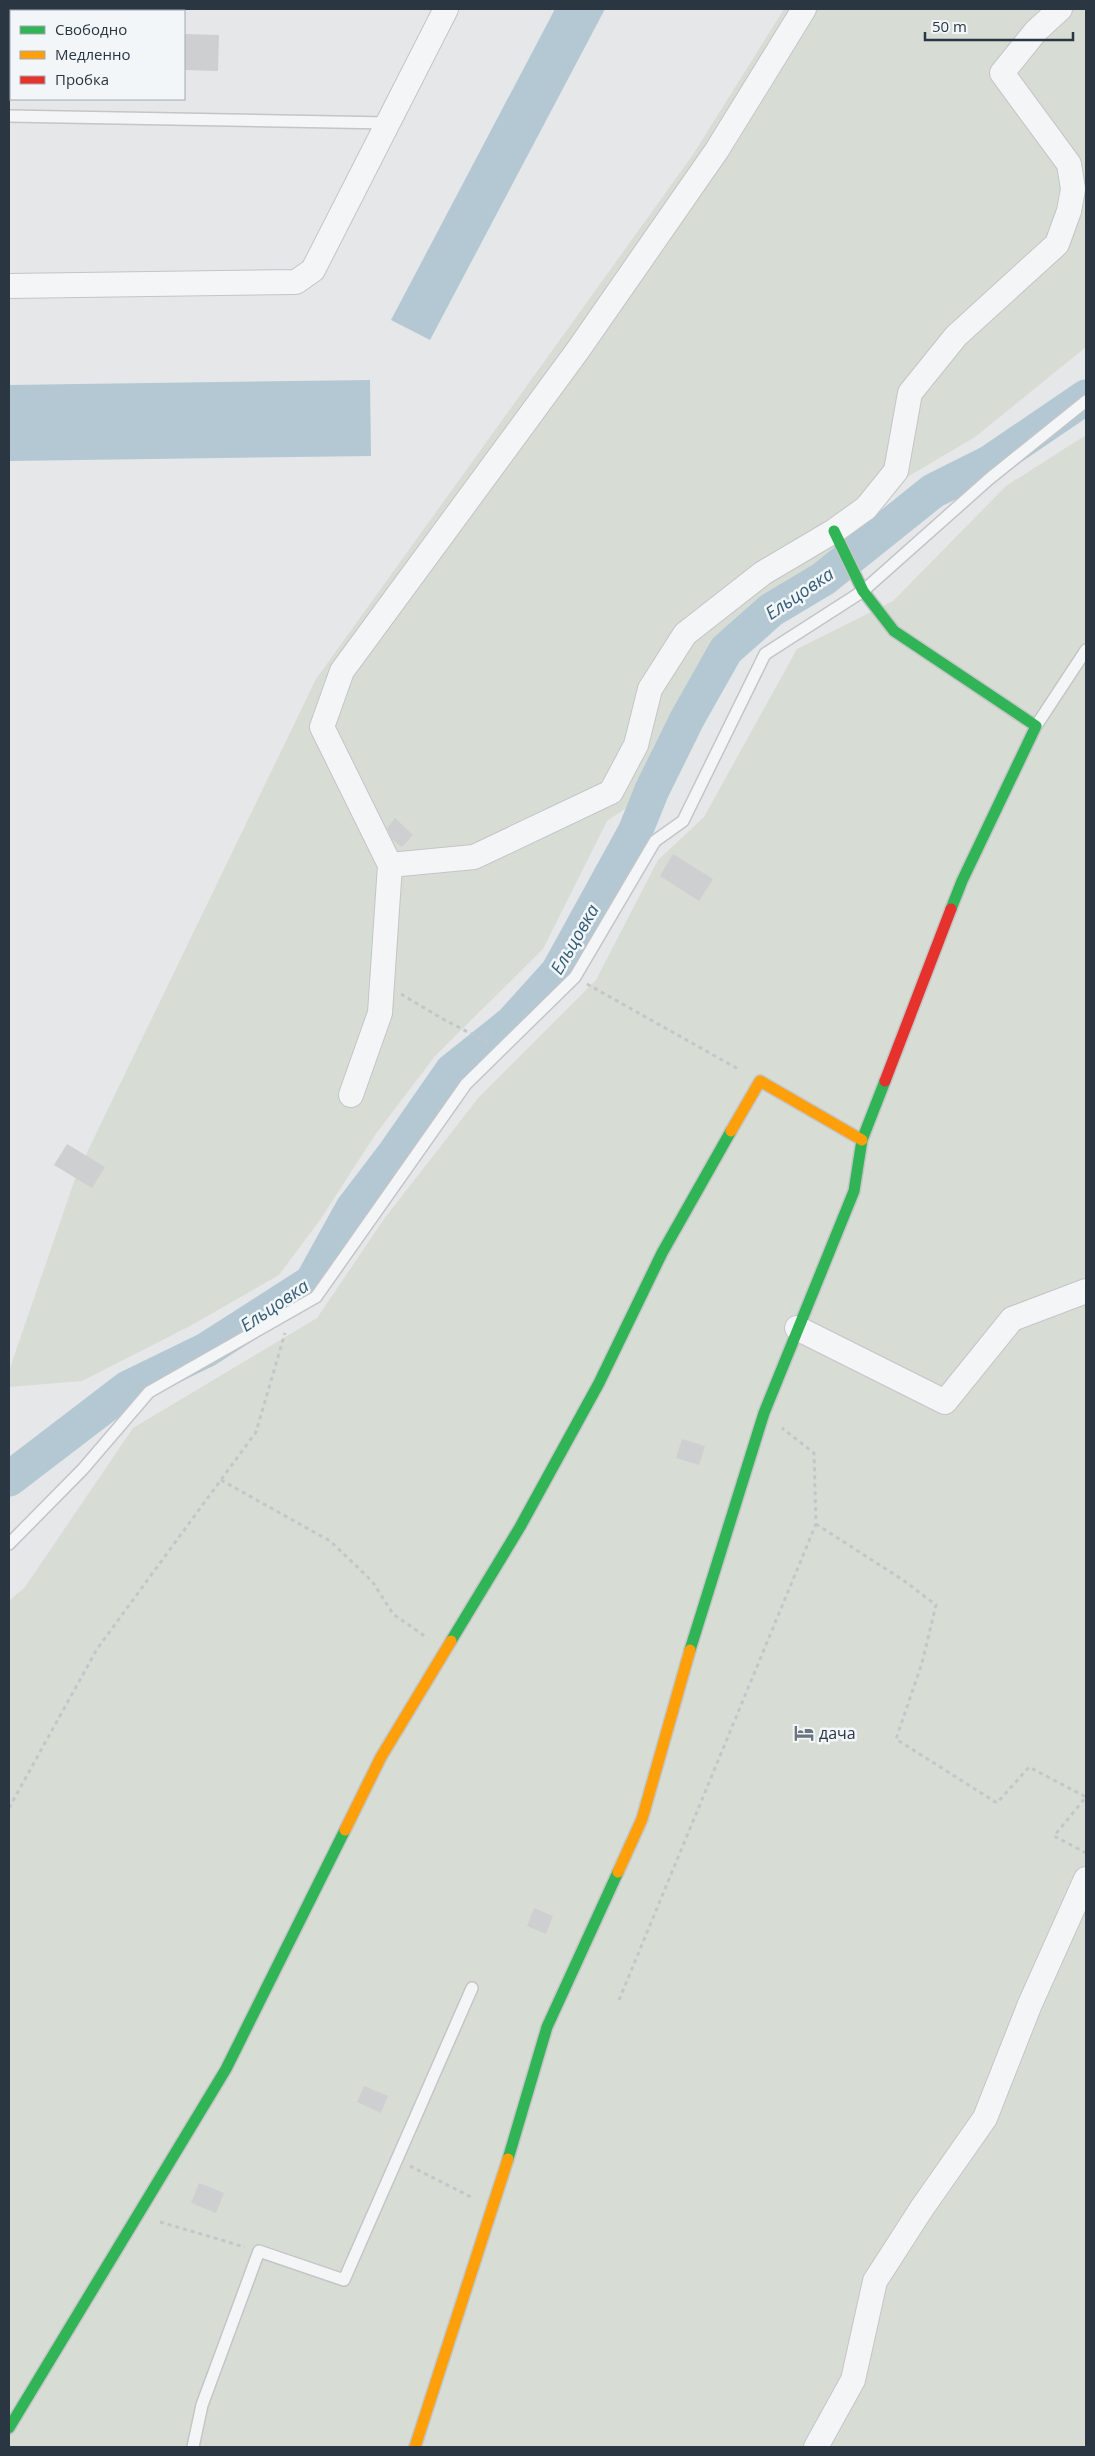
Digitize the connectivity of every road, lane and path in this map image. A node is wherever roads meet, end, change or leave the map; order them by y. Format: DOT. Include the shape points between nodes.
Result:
graph roads {
  1 [pos="446,9"];
  2 [pos="804,9"];
  3 [pos="1060,9"];
  4 [pos="9,116"];
  5 [pos="388,123"];
  6 [pos="9,286"];
  7 [pos="1086,401"];
  8 [pos="834,531"];
  9 [pos="863,591"];
  10 [pos="1086,650"];
  11 [pos="1036,726"];
  12 [pos="390,865"];
  13 [pos="575,978"];
  14 [pos="382,982"];
  15 [pos="501,1050"];
  16 [pos="760,1081"];
  17 [pos="350,1096"];
  18 [pos="862,1140"];
  19 [pos="1086,1290"];
  20 [pos="292,1310"];
  21 [pos="797,1328"];
  22 [pos="764,1413"];
  23 [pos="221,1480"];
  24 [pos="816,1524"];
  25 [pos="9,1544"];
  26 [pos="445,1650"];
  27 [pos="9,1808"];
  28 [pos="1086,1853"];
  29 [pos="1086,1879"];
  30 [pos="472,1988"];
  31 [pos="619,2000"];
  32 [pos="397,2160"];
  33 [pos="494,2208"];
  34 [pos="137,2216"];
  35 [pos="259,2251"];
  36 [pos="9,2428"];
  37 [pos="193,2447"];
  38 [pos="415,2447"];
  39 [pos="816,2447"];
  1 -- 5 [label="street"];
  2 -- 12 [label="street" via="717,150 589,334 342,671 322,727"];
  3 -- 8 [label="street" via="1036,31 1002,73 1069,164 1073,189 1057,244 956,336 910,393 896,471 866,508"];
  4 -- 5 [label="lane"];
  5 -- 6 [label="street" via="313,270 296,282"];
  7 -- 9 [label="lane" via="989,479"];
  8 -- 9 [label="street"];
  8 -- 12 [label="street" via="763,573 685,634 650,689 636,745 611,792 474,857"];
  9 -- 11 [label="street" via="894,631"];
  9 -- 13 [label="lane" via="765,654 683,821 655,841"];
  10 -- 11 [label="lane"];
  11 -- 18 [label="street" via="962,881"];
  12 -- 14 [label="street"];
  13 -- 15 [label="lane"];
  13 -- 16 [label="path"];
  14 -- 15 [label="path"];
  14 -- 17 [label="street" via="380,1013"];
  15 -- 20 [label="lane" via="466,1084 316,1297"];
  16 -- 18 [label="street"];
  16 -- 26 [label="street" via="662,1254 599,1383 534,1501"];
  18 -- 21 [label="street" via="854,1190"];
  19 -- 21 [label="street" via="1012,1319 946,1402"];
  20 -- 23 [label="path" via="256,1432"];
  20 -- 25 [label="lane" via="149,1392 83,1469"];
  21 -- 22 [label="street"];
  22 -- 24 [label="path" via="814,1453"];
  22 -- 33 [label="street" via="700,1613 642,1819 547,2027"];
  23 -- 26 [label="path" via="330,1541 372,1581 393,1614"];
  23 -- 27 [label="path" via="97,1650"];
  24 -- 28 [label="path" via="904,1580 936,1605 922,1662 896,1739 997,1803 1029,1767 1086,1797 1054,1836"];
  24 -- 31 [label="path"];
  26 -- 34 [label="street" via="381,1757 226,2069"];
  29 -- 39 [label="street" via="1030,2004 985,2118 875,2281 853,2380"];
  30 -- 32 [label="lane"];
  32 -- 33 [label="path"];
  32 -- 35 [label="lane" via="344,2280"];
  33 -- 38 [label="street"];
  34 -- 35 [label="path"];
  34 -- 36 [label="street"];
  35 -- 37 [label="lane" via="202,2405"];
}
